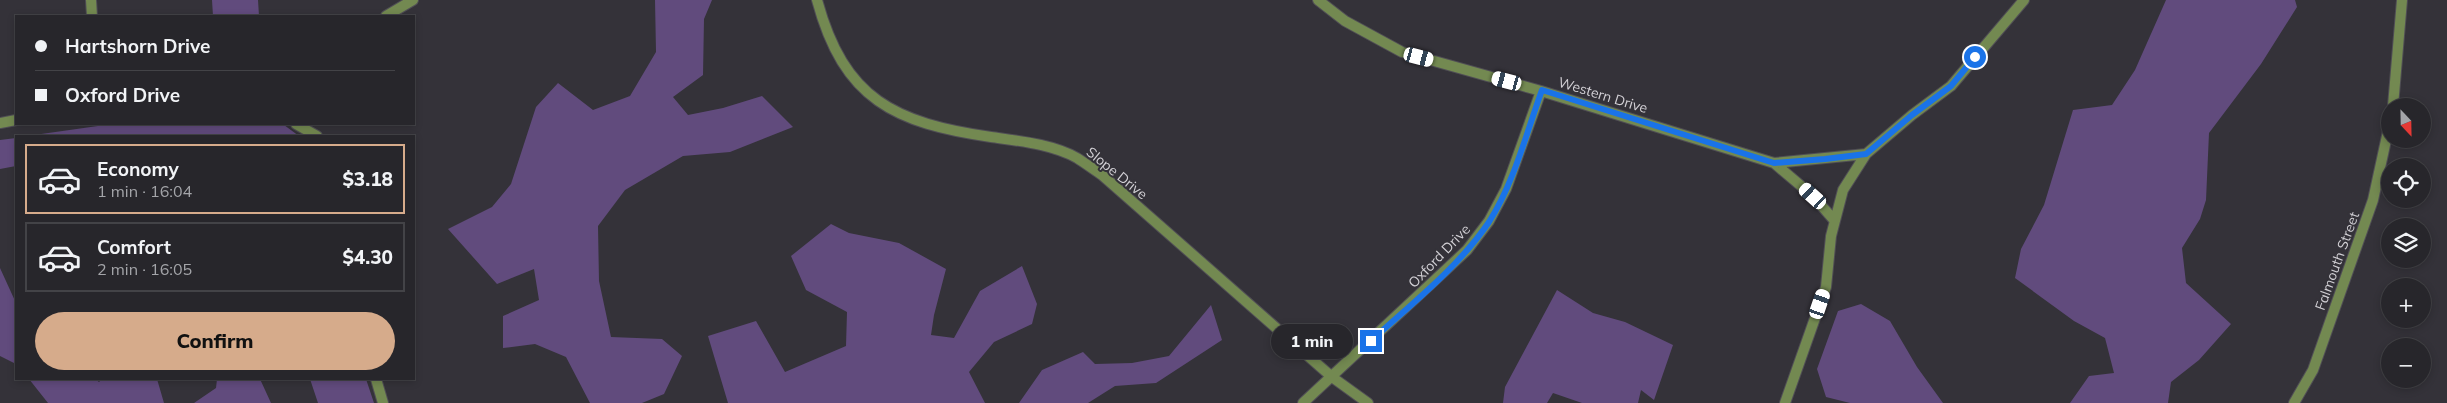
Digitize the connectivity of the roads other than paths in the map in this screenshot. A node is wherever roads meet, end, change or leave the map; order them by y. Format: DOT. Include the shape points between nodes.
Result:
graph roads {
  1 [pos="91,0"];
  2 [pos="413,0"];
  3 [pos="817,0"];
  4 [pos="1318,0"];
  5 [pos="2024,0"];
  6 [pos="2402,0"];
  7 [pos="92,15"];
  8 [pos="388,15"];
  9 [pos="1542,90"];
  10 [pos="2394,98"];
  11 [pos="15,120"];
  12 [pos="0,123"];
  13 [pos="298,125"];
  14 [pos="315,135"];
  15 [pos="2384,148"];
  16 [pos="1866,154"];
  17 [pos="1774,163"];
  18 [pos="1834,220"];
  19 [pos="1332,377"];
  20 [pos="376,380"];
  21 [pos="383,403"];
  22 [pos="1303,403"];
  23 [pos="1368,403"];
  24 [pos="1785,403"];
  25 [pos="2294,403"];
  1 -- 7 [label="street"];
  2 -- 8 [label="street"];
  3 -- 19 [label="street, Slope Drive" via="839,57 856,82 878,102 923,123 1025,142 1076,157 1102,175"];
  4 -- 9 [label="street, Western Drive" via="1345,21 1402,52"];
  5 -- 16 [label="street" via="1951,86"];
  6 -- 10 [label="street"];
  9 -- 17 [label="street, Western Drive"];
  9 -- 19 [label="street, Oxford Drive" via="1506,189 1489,221 1436,282"];
  11 -- 12 [label="street"];
  13 -- 14 [label="street"];
  15 -- 25 [label="street, Falmouth Street" via="2373,200 2313,370"];
  16 -- 17 [label="street, Western Drive"];
  16 -- 18 [label="street" via="1843,190"];
  17 -- 18 [label="street, Western Drive" via="1813,196"];
  18 -- 24 [label="street" via="1826,287"];
  19 -- 22 [label="street, Oxford Drive"];
  19 -- 23 [label="street, Slope Drive"];
  20 -- 21 [label="street"];
}
